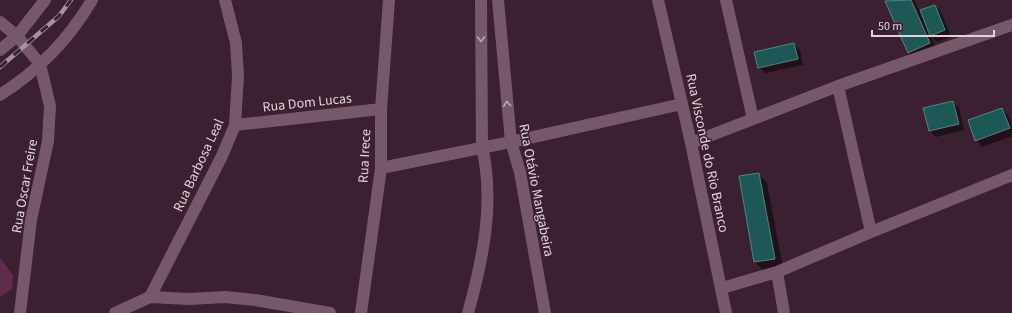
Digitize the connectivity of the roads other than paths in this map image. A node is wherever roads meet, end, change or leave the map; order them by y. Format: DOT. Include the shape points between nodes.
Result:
graph roads {
  1 [pos="45,0"];
  2 [pos="92,0"];
  3 [pos="225,0"];
  4 [pos="389,0"];
  5 [pos="481,0"];
  6 [pos="498,0"];
  7 [pos="658,0"];
  8 [pos="726,0"];
  9 [pos="0,22"];
  10 [pos="1012,25"];
  11 [pos="17,36"];
  12 [pos="0,50"];
  13 [pos="40,64"];
  14 [pos="838,86"];
  15 [pos="0,95"];
  16 [pos="682,104"];
  17 [pos="381,109"];
  18 [pos="753,119"];
  19 [pos="235,125"];
  20 [pos="511,142"];
  21 [pos="691,143"];
  22 [pos="482,147"];
  23 [pos="381,168"];
  24 [pos="1012,175"];
  25 [pos="871,232"];
  26 [pos="777,272"];
  27 [pos="722,288"];
  28 [pos="150,297"];
  29 [pos="20,313"];
  30 [pos="115,313"];
  31 [pos="330,313"];
  32 [pos="361,313"];
  33 [pos="468,313"];
  34 [pos="545,313"];
  35 [pos="726,313"];
  36 [pos="784,313"];
  1 -- 11 [label="street"];
  2 -- 13 [label="street" via="63,42"];
  3 -- 19 [label="street, Rua Barbosa Leal" via="236,43 238,76"];
  4 -- 17 [label="street, Rua Irece"];
  5 -- 22 [label="street, one-way"];
  20 -- 6 [label="street, Rua Otávio Mangabeira, one-way"];
  7 -- 16 [label="street, Rua Visconde do Rio Branco"];
  8 -- 18 [label="street"];
  9 -- 11 [label="street"];
  10 -- 14 [label="street"];
  11 -- 12 [label="street"];
  11 -- 13 [label="street"];
  13 -- 15 [label="street" via="21,82"];
  13 -- 29 [label="street, Rua Oscar Freire" via="50,106 48,141 31,220"];
  14 -- 18 [label="street"];
  14 -- 25 [label="street"];
  16 -- 20 [label="street"];
  16 -- 21 [label="street, Rua Visconde do Rio Branco"];
  17 -- 19 [label="street, Rua Dom Lucas"];
  17 -- 23 [label="street, Rua Irece"];
  18 -- 21 [label="street"];
  19 -- 28 [label="street, Rua Barbosa Leal" via="222,156"];
  20 -- 22 [label="street"];
  20 -- 34 [label="street, Rua Otávio Mangabeira" via="520,172"];
  21 -- 27 [label="street, Rua Visconde do Rio Branco"];
  22 -- 23 [label="street"];
  22 -- 33 [label="street" via="487,167 487,218"];
  23 -- 32 [label="street, Rua Irece"];
  24 -- 25 [label="street"];
  25 -- 26 [label="street"];
  26 -- 27 [label="street"];
  26 -- 36 [label="street"];
  27 -- 35 [label="street, Rua Visconde do Rio Branco"];
  28 -- 30 [label="street"];
  28 -- 31 [label="street" via="255,300"];
}
